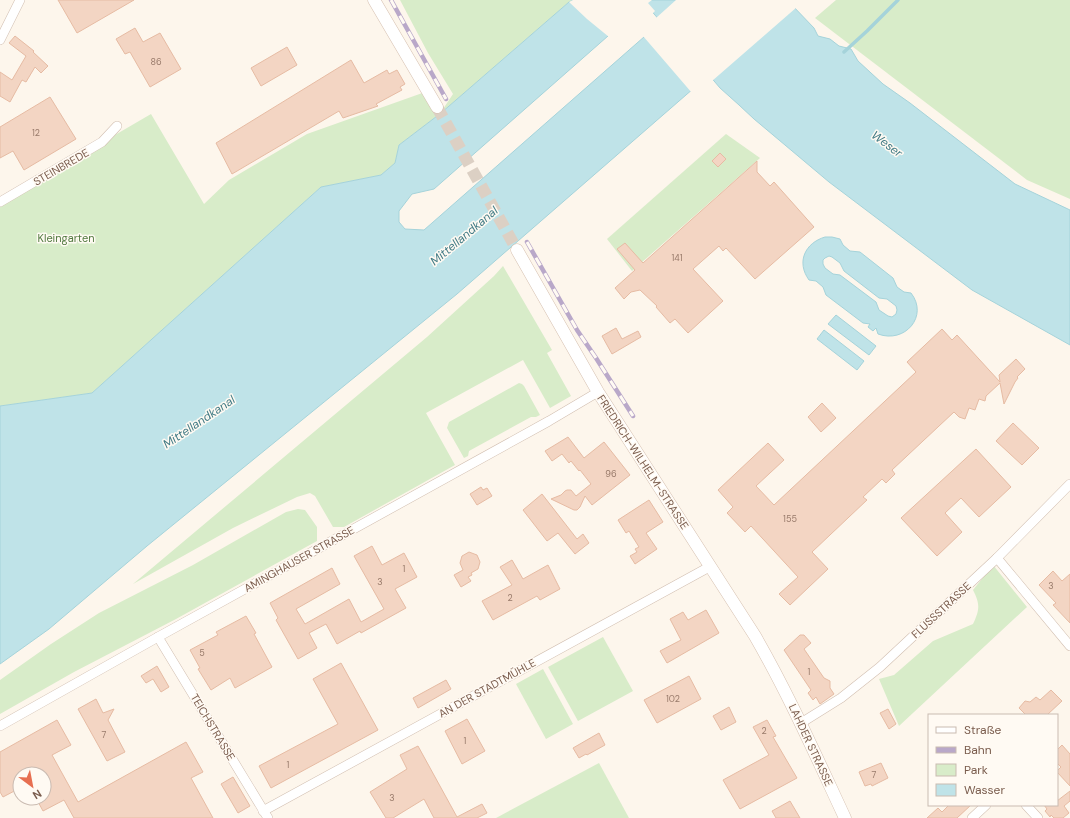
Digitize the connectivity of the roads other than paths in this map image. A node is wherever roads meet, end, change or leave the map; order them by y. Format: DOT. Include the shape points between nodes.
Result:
graph roads {
  1 [pos="20,0"];
  2 [pos="374,0"];
  3 [pos="0,40"];
  4 [pos="437,107"];
  5 [pos="117,126"];
  6 [pos="0,202"];
  7 [pos="517,250"];
  8 [pos="598,392"];
  9 [pos="1070,484"];
  10 [pos="998,558"];
  11 [pos="711,566"];
  12 [pos="158,637"];
  13 [pos="1070,646"];
  14 [pos="776,671"];
  15 [pos="801,723"];
  16 [pos="0,726"];
  17 [pos="985,806"];
  18 [pos="1027,806"];
  19 [pos="266,814"];
  20 [pos="845,818"];
  21 [pos="972,818"];
  22 [pos="1038,818"];
  1 -- 3 [label="street"];
  2 -- 4 [label="street"];
  5 -- 6 [label="street, STEINBREDE" via="102,142"];
  7 -- 8 [label="street, FRIEDRICH-WILHELM-STRASSE"];
  8 -- 11 [label="street, FRIEDRICH-WILHELM-STRASSE"];
  8 -- 12 [label="street, AMINGHAUSER STRASSE"];
  9 -- 10 [label="street, FLUSSSTRASSE"];
  10 -- 13 [label="street"];
  10 -- 15 [label="street, FLUSSSTRASSE" via="880,667 841,698"];
  11 -- 14 [label="street, FRIEDRICH-WILHELM-STRASSE"];
  11 -- 19 [label="street, AN DER STADTMÜHLE"];
  12 -- 16 [label="street, AMINGHAUSER STRASSE"];
  12 -- 19 [label="street, TEICHSTRASSE"];
  14 -- 15 [label="street, LAHDER STRASSE"];
  15 -- 20 [label="street, LAHDER STRASSE"];
  17 -- 21 [label="street"];
  18 -- 22 [label="street"];
}
